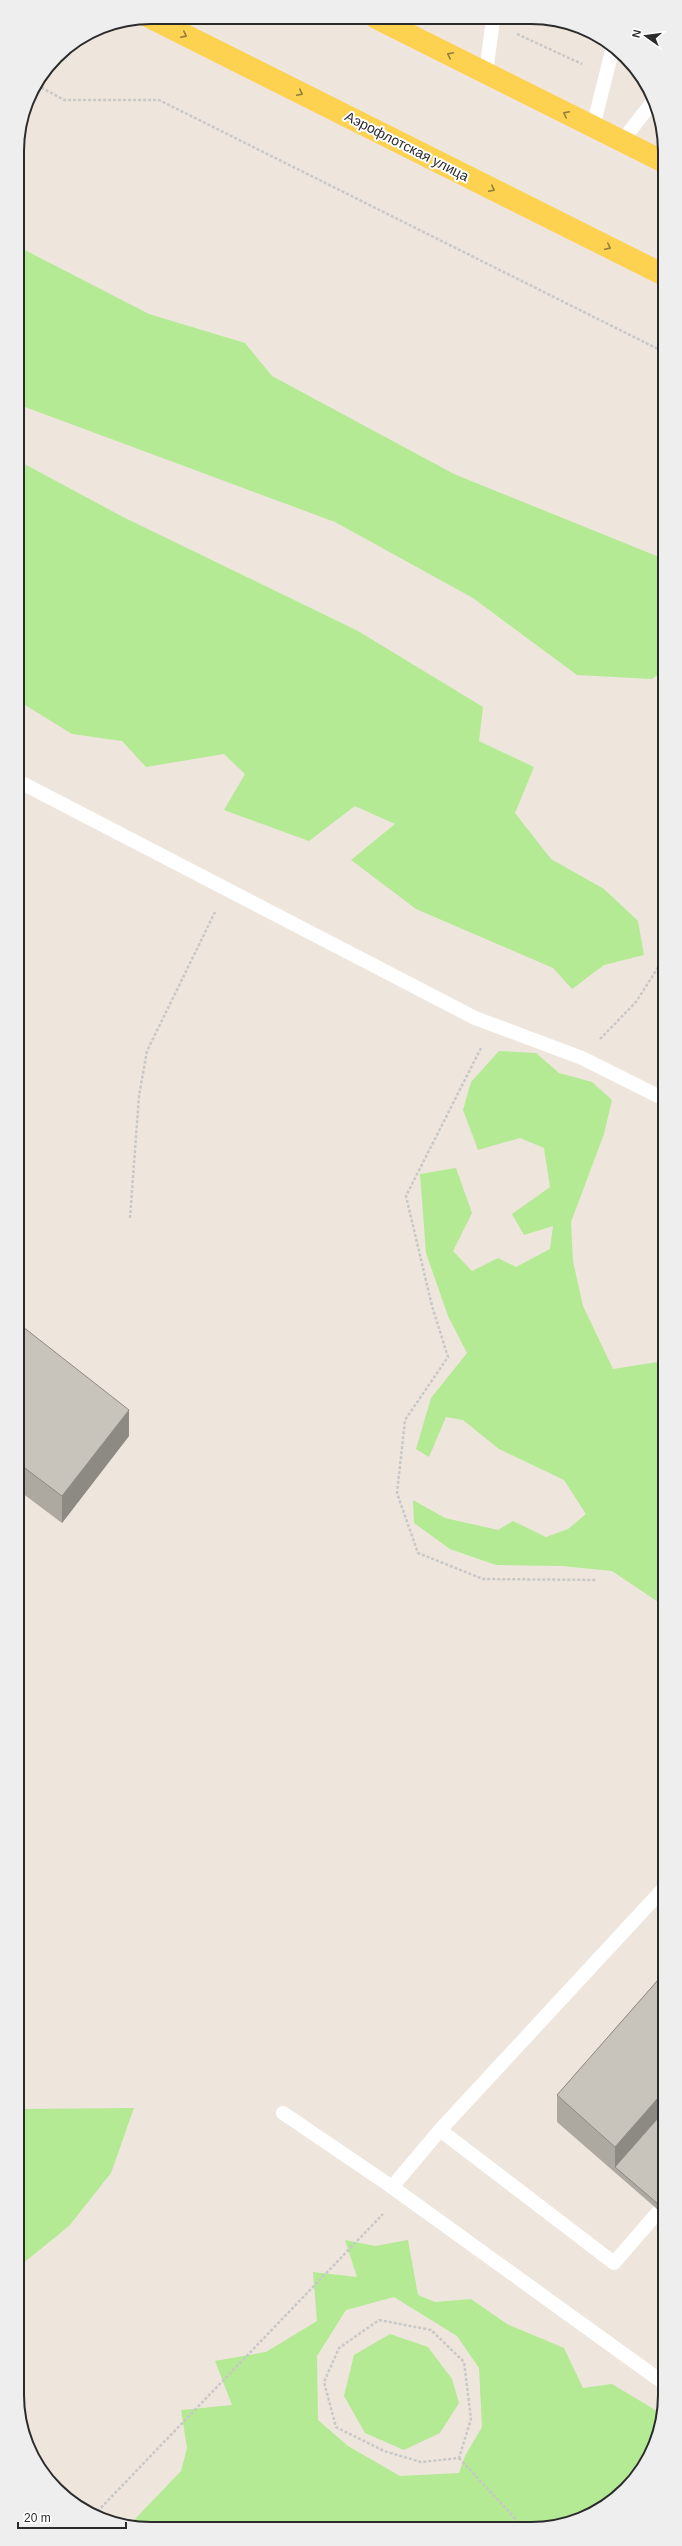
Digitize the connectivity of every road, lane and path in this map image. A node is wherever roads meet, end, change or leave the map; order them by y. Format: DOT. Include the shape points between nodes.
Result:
graph roads {
  1 [pos="163,24"];
  2 [pos="388,24"];
  3 [pos="492,24"];
  4 [pos="498,24"];
  5 [pos="612,53"];
  6 [pos="486,73"];
  7 [pos="607,75"];
  8 [pos="41,87"];
  9 [pos="649,106"];
  10 [pos="593,127"];
  11 [pos="622,142"];
  12 [pos="658,159"];
  13 [pos="658,272"];
  14 [pos="658,349"];
  15 [pos="24,784"];
  16 [pos="227,888"];
  17 [pos="658,967"];
  18 [pos="493,1025"];
  19 [pos="582,1058"];
  20 [pos="658,1096"];
  21 [pos="130,1218"];
  22 [pos="597,1580"];
  23 [pos="658,1894"];
  24 [pos="283,2113"];
  25 [pos="440,2130"];
  26 [pos="397,2190"];
  27 [pos="658,2212"];
  28 [pos="658,2379"];
  29 [pos="459,2458"];
  30 [pos="98,2510"];
  31 [pos="518,2522"];
  1 -- 13 [label="main road, Аэрофлотская улица, one-way"];
  6 -- 2 [label="main road, one-way"];
  3 -- 6 [label="lane"];
  4 -- 7 [label="path"];
  5 -- 7 [label="lane"];
  10 -- 6 [label="main road, one-way"];
  7 -- 10 [label="lane"];
  8 -- 14 [label="path" via="64,100 159,100"];
  9 -- 11 [label="lane"];
  10 -- 11 [label="main road"];
  11 -- 12 [label="main road"];
  15 -- 16 [label="lane"];
  16 -- 18 [label="lane" via="475,1018"];
  16 -- 21 [label="path" via="147,1051 139,1096"];
  17 -- 19 [label="path" via="636,1002"];
  18 -- 19 [label="lane"];
  18 -- 22 [label="path" via="406,1196 432,1306 448,1357 405,1420 397,1492 418,1553 483,1579"];
  19 -- 20 [label="lane"];
  23 -- 25 [label="lane"];
  24 -- 26 [label="lane"];
  25 -- 26 [label="lane"];
  25 -- 27 [label="lane" via="614,2263"];
  26 -- 28 [label="lane"];
  26 -- 30 [label="path"];
  29 -- 29 [label="path" via="421,2462 384,2451 336,2427 324,2382 339,2348 379,2320 431,2330 464,2362 471,2419"];
  29 -- 31 [label="path"];
}
